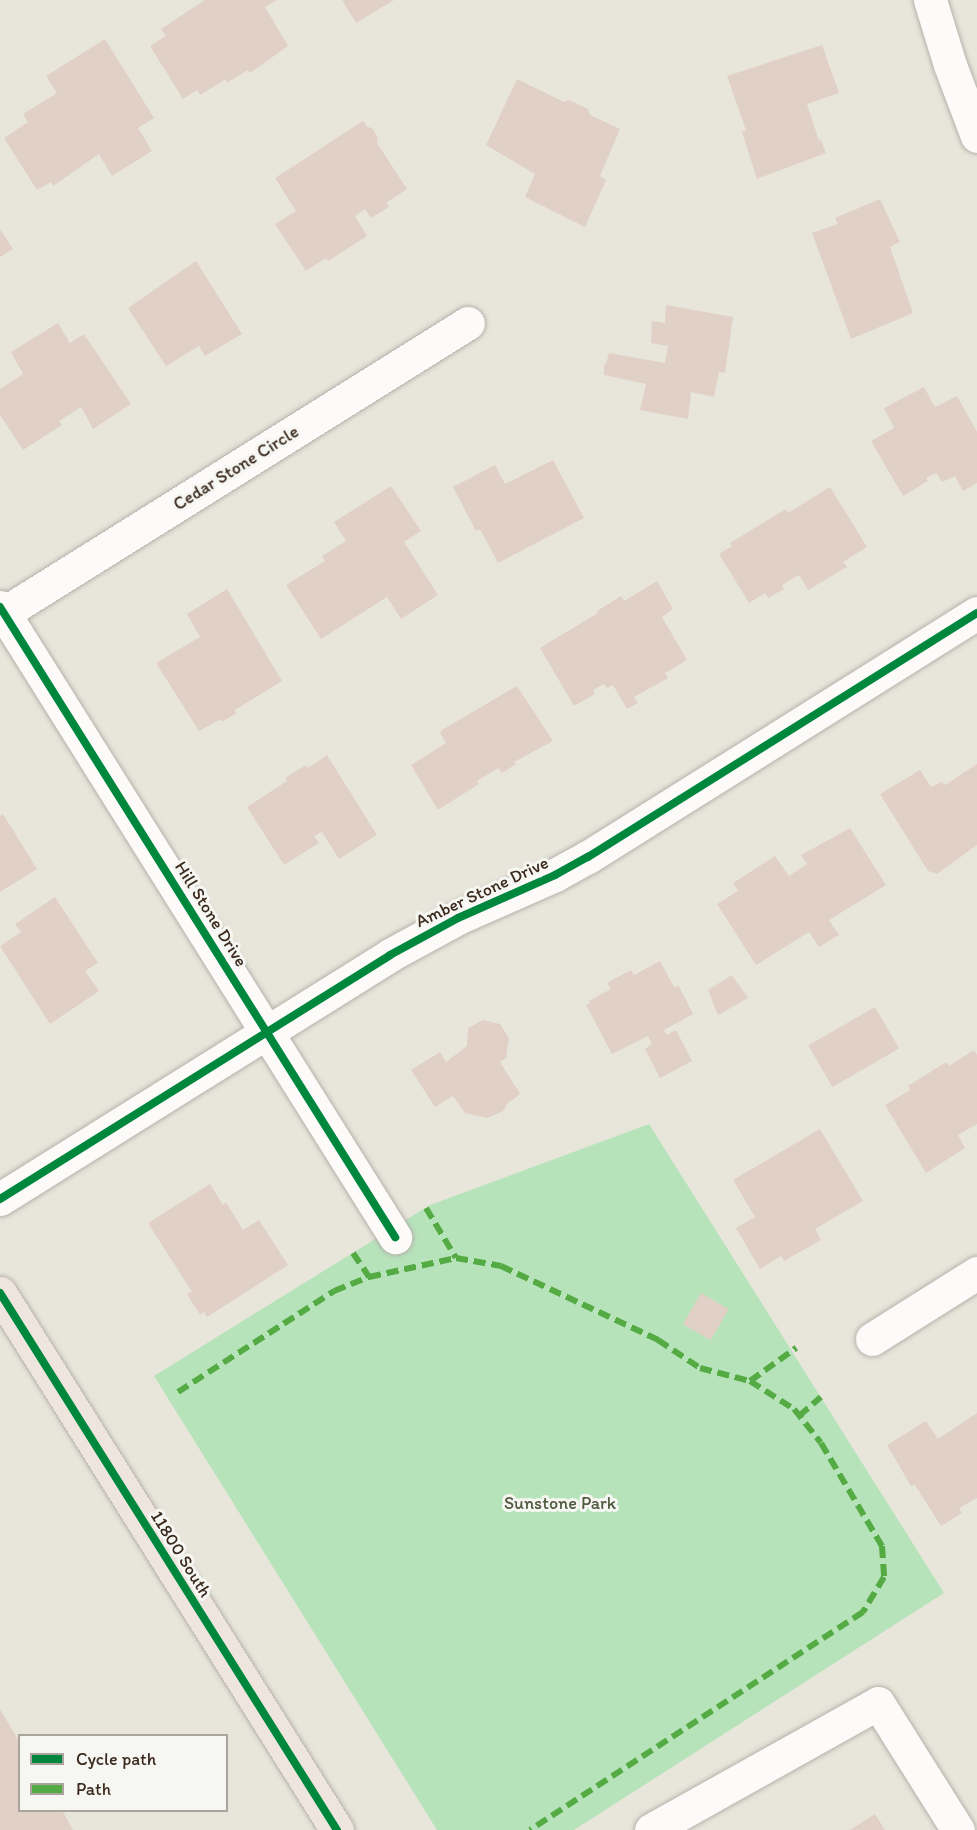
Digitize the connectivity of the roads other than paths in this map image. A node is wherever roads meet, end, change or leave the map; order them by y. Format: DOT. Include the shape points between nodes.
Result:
graph roads {
  1 [pos="930,0"];
  2 [pos="977,136"];
  3 [pos="468,323"];
  4 [pos="2,610"];
  5 [pos="977,613"];
  6 [pos="267,1031"];
  7 [pos="0,1199"];
  8 [pos="395,1237"];
  9 [pos="977,1273"];
  10 [pos="0,1293"];
  11 [pos="872,1339"];
  12 [pos="690,1821"];
  13 [pos="337,1830"];
  14 [pos="651,1830"];
  15 [pos="958,1830"];
  1 -- 2 [label="street"];
  3 -- 4 [label="street, Cedar Stone Circle"];
  4 -- 6 [label="street, Hill Stone Drive"];
  5 -- 6 [label="street, Amber Stone Drive" via="588,857 426,935"];
  6 -- 7 [label="street, Amber Stone Drive"];
  6 -- 8 [label="street, Hill Stone Drive"];
  9 -- 11 [label="street"];
  10 -- 13 [label="main road, 11800 South"];
  12 -- 14 [label="street"];
  12 -- 15 [label="street" via="878,1703"];
}
